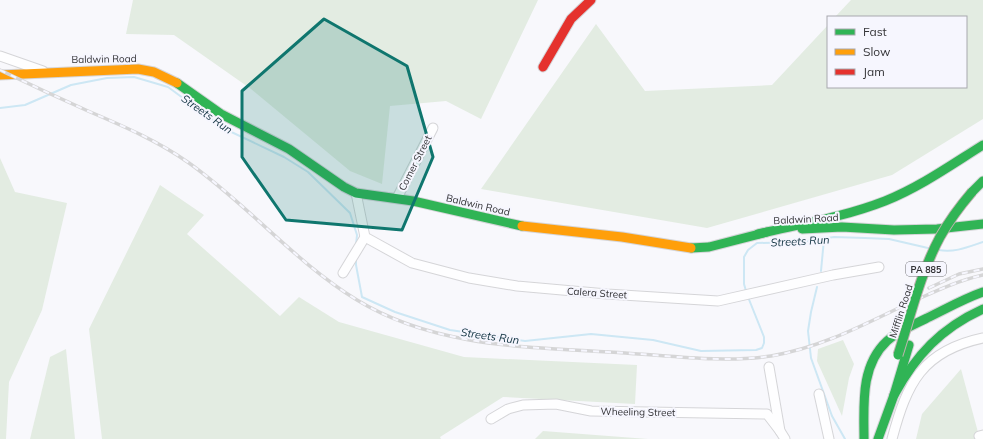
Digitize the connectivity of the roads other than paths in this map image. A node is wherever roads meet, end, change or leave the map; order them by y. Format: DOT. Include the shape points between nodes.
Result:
graph roads {
  1 [pos="591,0"];
  2 [pos="0,56"];
  3 [pos="543,67"];
  4 [pos="46,72"];
  5 [pos="0,75"];
  6 [pos="433,128"];
  7 [pos="983,145"];
  8 [pos="983,181"];
  9 [pos="983,192"];
  10 [pos="356,193"];
  11 [pos="398,198"];
  12 [pos="983,224"];
  13 [pos="758,234"];
  14 [pos="365,237"];
  15 [pos="879,267"];
  16 [pos="343,273"];
  17 [pos="983,292"];
  18 [pos="983,309"];
  19 [pos="983,338"];
  20 [pos="769,367"];
  21 [pos="819,394"];
  22 [pos="894,395"];
  23 [pos="492,419"];
  24 [pos="782,435"];
  25 [pos="829,439"];
  26 [pos="864,439"];
  27 [pos="877,439"];
  28 [pos="892,439"];
  1 -- 3 [label="main road" via="571,19"];
  2 -- 4 [label="street"];
  4 -- 5 [label="main road, Baldwin Road"];
  4 -- 10 [label="main road, Baldwin Road" via="138,69 154,72 173,80 221,114 289,149"];
  6 -- 11 [label="street, Comer Street"];
  7 -- 13 [label="main road" via="932,178 885,202"];
  8 -- 27 [label="main road, Mifflin Road / PA 885, bridge" via="954,214 927,265 898,355"];
  9 -- 22 [label="main road, Mifflin Road / PA 885" via="958,222 931,276"];
  10 -- 11 [label="main road, Baldwin Road"];
  10 -- 14 [label="street"];
  11 -- 13 [label="main road, Baldwin Road" via="521,226 622,237 689,248 709,247"];
  12 -- 13 [label="main road, Baldwin Road" via="937,230 842,227 785,229"];
  14 -- 15 [label="street, Calera Street" via="412,263 469,278 516,286 718,301"];
  14 -- 16 [label="street"];
  17 -- 26 [label="main road" via="896,334 876,354 869,367 865,384"];
  18 -- 22 [label="main road" via="954,323 933,341 903,376"];
  19 -- 28 [label="street" via="964,342 935,357 926,366 904,398"];
  20 -- 24 [label="street"];
  21 -- 25 [label="street"];
  22 -- 27 [label="main road, Mifflin Road / PA 885"];
  23 -- 24 [label="street, Wheeling Street" via="508,409 523,405 556,404 591,411 767,414"];
}
